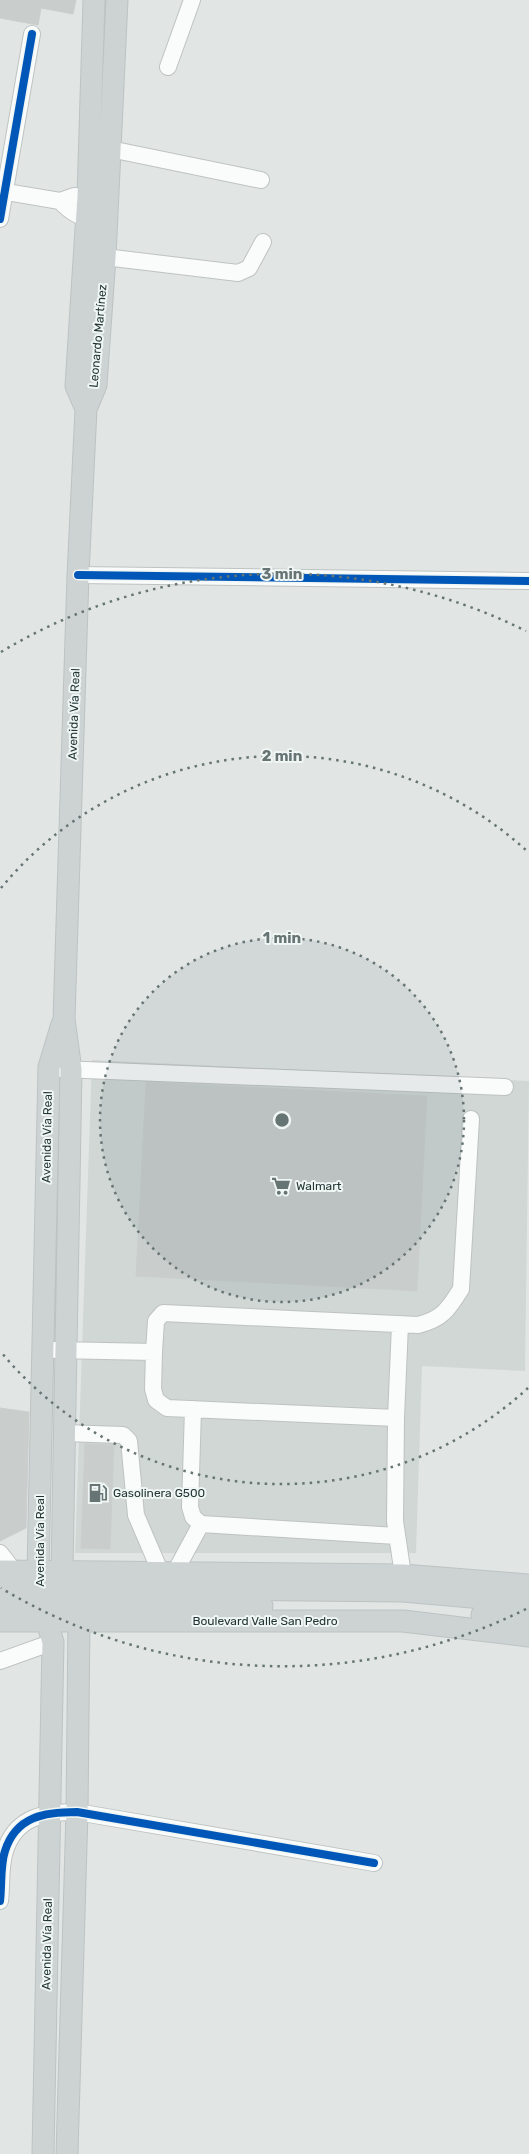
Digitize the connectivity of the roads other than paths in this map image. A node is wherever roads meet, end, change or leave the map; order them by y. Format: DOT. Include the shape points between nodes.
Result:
graph roads {
  1 [pos="94,0"];
  2 [pos="117,0"];
  3 [pos="192,0"];
  4 [pos="32,34"];
  5 [pos="168,67"];
  6 [pos="110,149"];
  7 [pos="261,180"];
  8 [pos="3,192"];
  9 [pos="98,197"];
  10 [pos="60,201"];
  11 [pos="0,219"];
  12 [pos="96,220"];
  13 [pos="264,242"];
  14 [pos="105,257"];
  15 [pos="86,409"];
  16 [pos="78,576"];
  17 [pos="529,580"];
  18 [pos="64,1019"];
  19 [pos="48,1068"];
  20 [pos="71,1070"];
  21 [pos="505,1087"];
  22 [pos="471,1119"];
  23 [pos="400,1324"];
  24 [pos="65,1350"];
  25 [pos="43,1351"];
  26 [pos="154,1352"];
  27 [pos="193,1409"];
  28 [pos="396,1418"];
  29 [pos="64,1433"];
  30 [pos="202,1524"];
  31 [pos="397,1536"];
  32 [pos="0,1553"];
  33 [pos="7,1571"];
  34 [pos="168,1572"];
  35 [pos="403,1575"];
  36 [pos="529,1585"];
  37 [pos="0,1587"];
  38 [pos="69,1596"];
  39 [pos="529,1602"];
  40 [pos="0,1605"];
  41 [pos="44,1605"];
  42 [pos="529,1620"];
  43 [pos="0,1621"];
  44 [pos="529,1636"];
  45 [pos="0,1661"];
  46 [pos="50,1812"];
  47 [pos="77,1812"];
  48 [pos="374,1863"];
  49 [pos="0,1901"];
  50 [pos="43,2154"];
  51 [pos="67,2154"];
  1 -- 9 [label="main road, Leonardo Martínez"];
  2 -- 6 [label="main road, Leonardo Martínez"];
  3 -- 5 [label="street"];
  4 -- 8 [label="street"];
  6 -- 7 [label="street"];
  6 -- 9 [label="main road, Leonardo Martínez"];
  8 -- 10 [label="street"];
  8 -- 11 [label="street"];
  9 -- 10 [label="street" via="74,196"];
  9 -- 12 [label="main road, Leonardo Martínez"];
  10 -- 12 [label="street" via="68,210"];
  12 -- 14 [label="main road, Leonardo Martínez"];
  12 -- 15 [label="main road, Leonardo Martínez" via="76,386"];
  13 -- 14 [label="street" via="249,268 238,273"];
  14 -- 15 [label="main road, Leonardo Martínez" via="96,385"];
  15 -- 16 [label="main road, Avenida Vía Real"];
  16 -- 17 [label="street"];
  16 -- 18 [label="main road, Avenida Vía Real"];
  18 -- 19 [label="main road, Avenida Vía Real"];
  18 -- 20 [label="main road, Avenida Vía Real"];
  19 -- 20 [label="street"];
  19 -- 25 [label="main road, Avenida Vía Real"];
  20 -- 21 [label="street"];
  20 -- 24 [label="main road, Avenida Vía Real"];
  22 -- 23 [label="street" via="460,1289 450,1306 434,1321"];
  23 -- 26 [label="street" via="163,1313 156,1321"];
  23 -- 28 [label="street"];
  24 -- 25 [label="street"];
  24 -- 26 [label="street"];
  24 -- 29 [label="main road, Avenida Vía Real"];
  25 -- 41 [label="main road, Avenida Vía Real"];
  26 -- 27 [label="street" via="153,1389 156,1400 167,1408"];
  27 -- 28 [label="street"];
  27 -- 30 [label="street" via="190,1507 193,1517"];
  28 -- 31 [label="street"];
  29 -- 34 [label="street" via="124,1435 129,1441 136,1515"];
  29 -- 38 [label="main road, Avenida Vía Real"];
  30 -- 31 [label="street"];
  30 -- 34 [label="street"];
  31 -- 35 [label="street"];
  32 -- 33 [label="street"];
  33 -- 41 [label="main road, Boulevard Valle San Pedro"];
  34 -- 35 [label="main road, Boulevard Valle San Pedro"];
  34 -- 38 [label="main road, Boulevard Valle San Pedro"];
  35 -- 36 [label="main road, Boulevard Valle San Pedro"];
  37 -- 41 [label="main road, Boulevard Valle San Pedro"];
  38 -- 39 [label="main road, Boulevard Valle San Pedro" via="403,1592"];
  38 -- 41 [label="main road, Boulevard Valle San Pedro"];
  38 -- 41 [label="main road, Boulevard Valle San Pedro"];
  38 -- 42 [label="main road, Boulevard Valle San Pedro" via="403,1608"];
  38 -- 44 [label="main road, Boulevard Valle San Pedro" via="403,1621"];
  38 -- 47 [label="main road, Avenida Vía Real"];
  40 -- 41 [label="main road, Boulevard Valle San Pedro"];
  41 -- 43 [label="main road, Boulevard Valle San Pedro"];
  41 -- 45 [label="street"];
  41 -- 46 [label="main road, Avenida Vía Real"];
  46 -- 47 [label="street"];
  46 -- 49 [label="street" via="26,1821 14,1831 4,1852"];
  46 -- 50 [label="main road, Avenida Vía Real"];
  47 -- 48 [label="street"];
  47 -- 51 [label="main road, Avenida Vía Real"];
}
